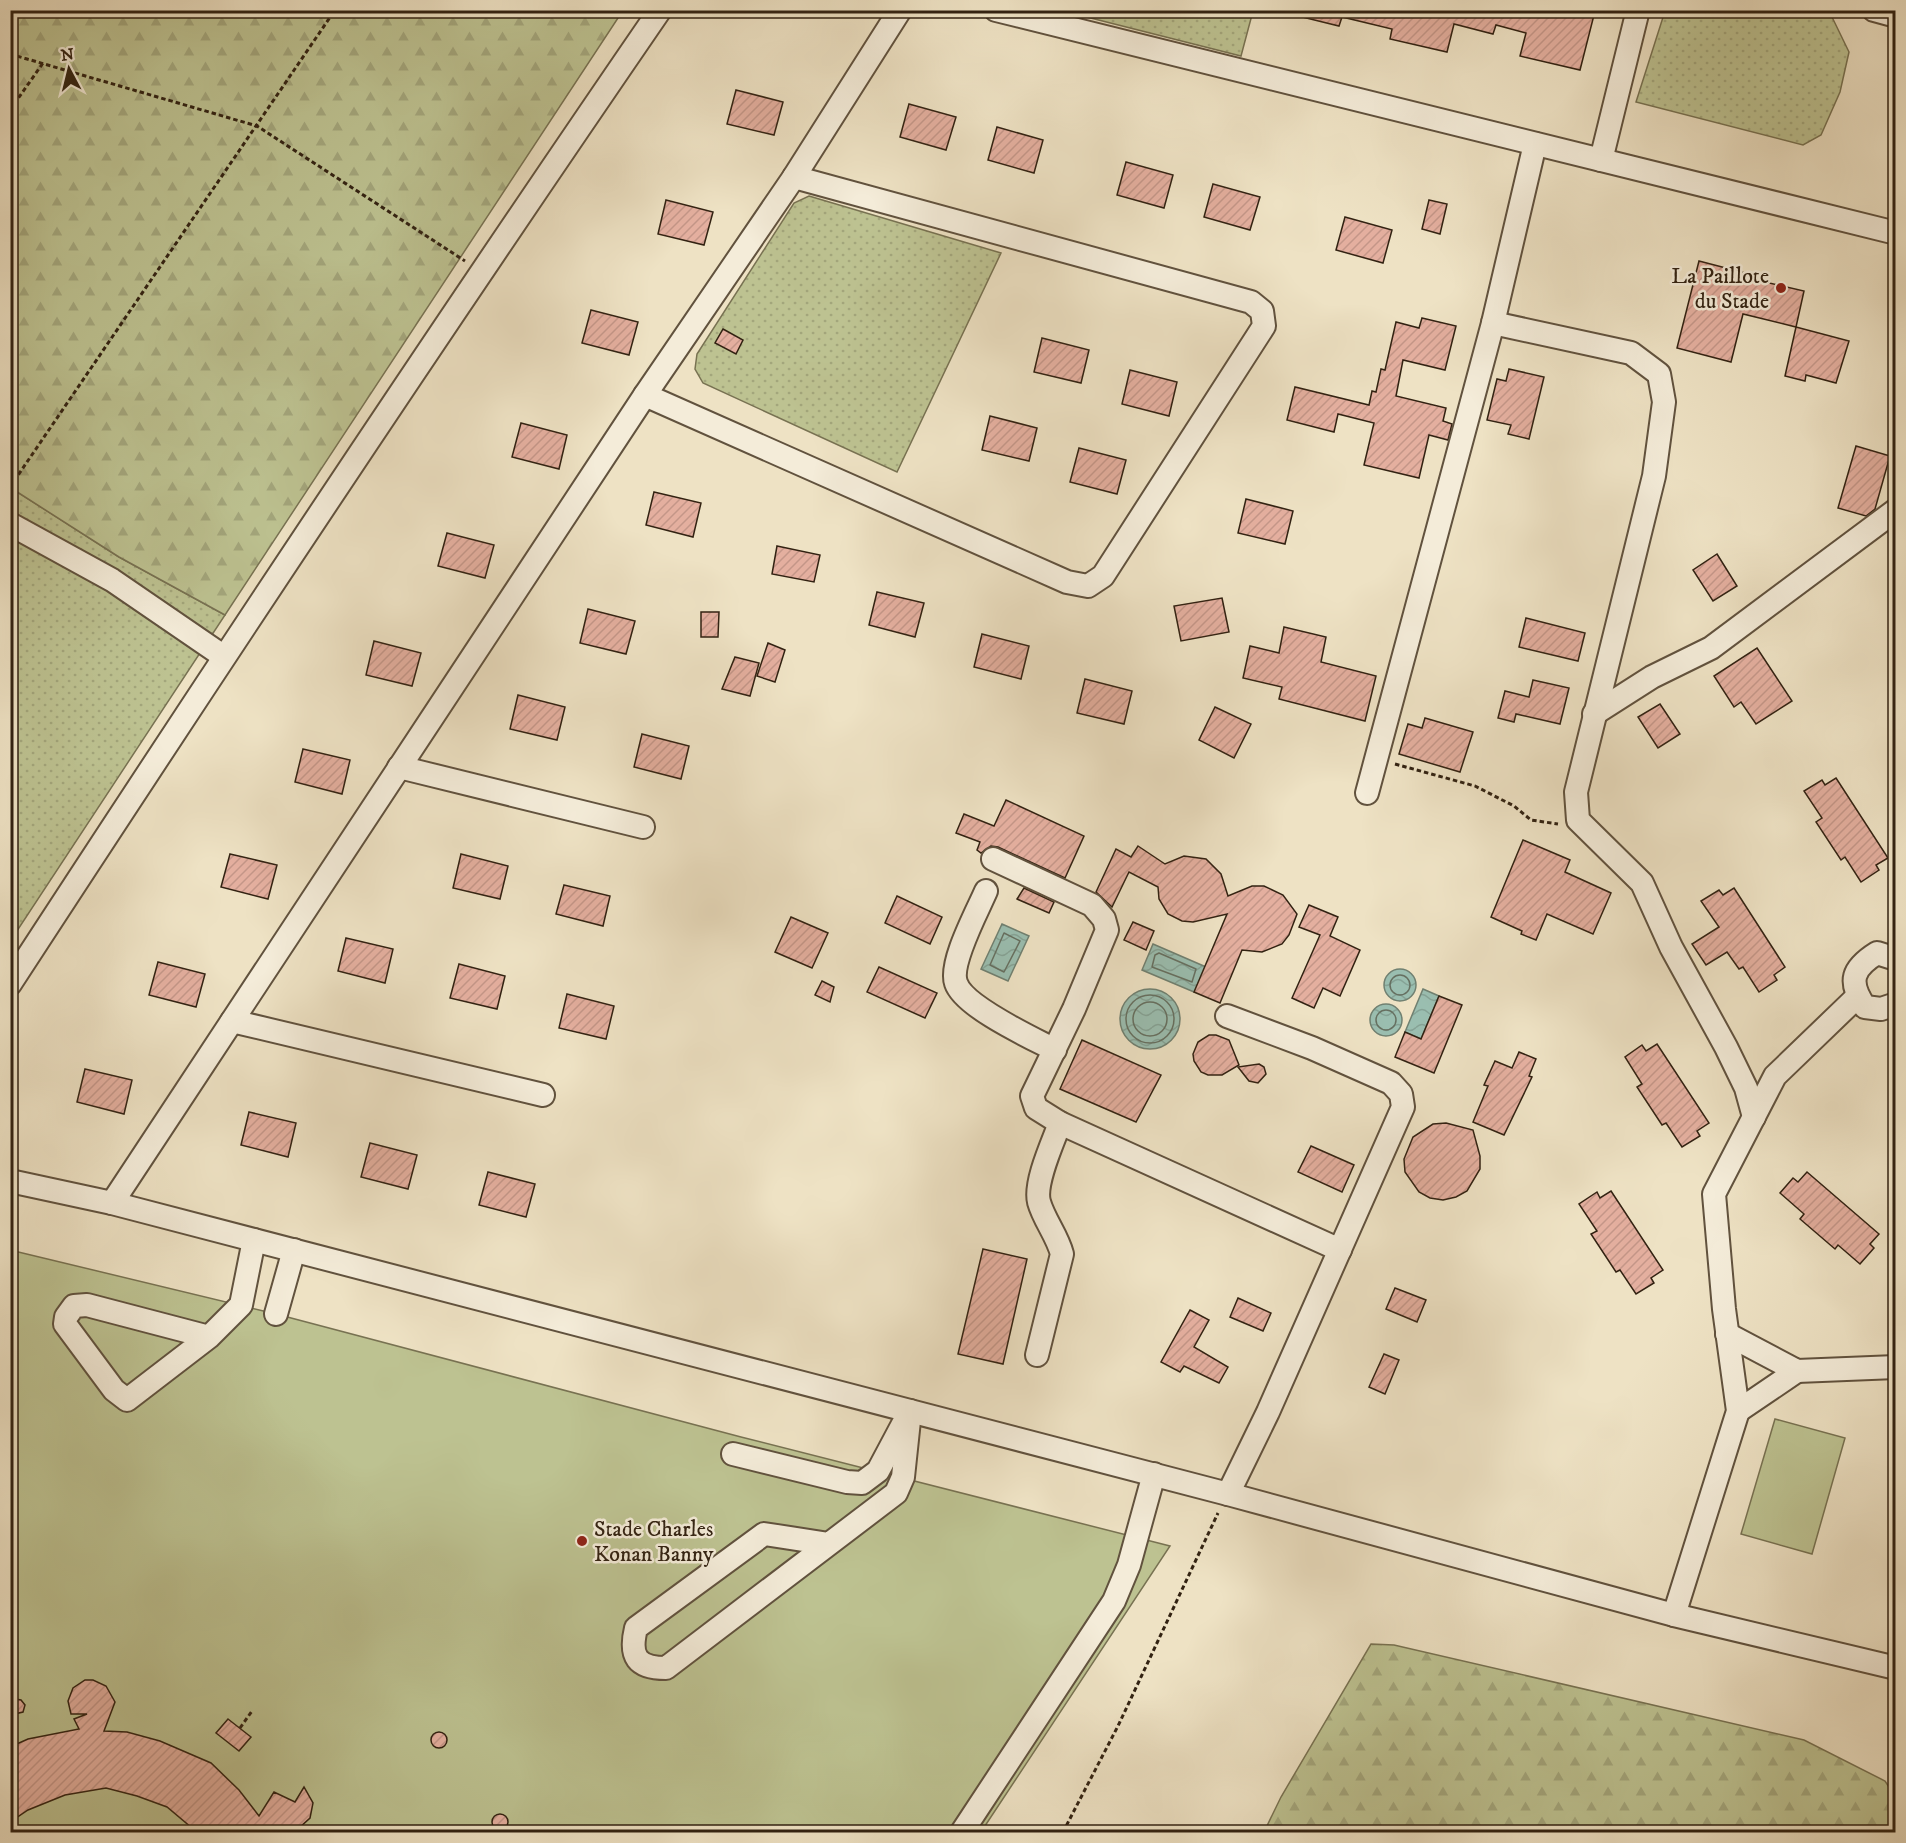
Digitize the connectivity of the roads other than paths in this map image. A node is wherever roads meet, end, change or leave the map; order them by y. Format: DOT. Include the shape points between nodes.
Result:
graph roads {
  1 [pos="660,10"];
  2 [pos="900,10"];
  3 [pos="996,10"];
  4 [pos="1638,10"];
  5 [pos="1874,10"];
  6 [pos="1896,16"];
  7 [pos="1535,144"];
  8 [pos="1600,160"];
  9 [pos="794,177"];
  10 [pos="1896,233"];
  11 [pos="1493,323"];
  12 [pos="645,395"];
  13 [pos="1896,510"];
  14 [pos="10,524"];
  15 [pos="223,656"];
  16 [pos="1594,714"];
  17 [pos="399,767"];
  18 [pos="1367,793"];
  19 [pos="643,827"];
  20 [pos="993,859"];
  21 [pos="986,891"];
  22 [pos="1896,959"];
  23 [pos="10,984"];
  24 [pos="1858,996"];
  25 [pos="1896,1004"];
  26 [pos="1227,1016"];
  27 [pos="232,1021"];
  28 [pos="1055,1050"];
  29 [pos="543,1095"];
  30 [pos="1754,1117"];
  31 [pos="1060,1123"];
  32 [pos="10,1181"];
  33 [pos="112,1203"];
  34 [pos="254,1240"];
  35 [pos="294,1250"];
  36 [pos="1340,1251"];
  37 [pos="276,1314"];
  38 [pos="1727,1334"];
  39 [pos="209,1337"];
  40 [pos="1037,1355"];
  41 [pos="1896,1367"];
  42 [pos="1797,1371"];
  43 [pos="910,1411"];
  44 [pos="1738,1411"];
  45 [pos="733,1454"];
  46 [pos="1154,1474"];
  47 [pos="1228,1494"];
  48 [pos="829,1544"];
  49 [pos="1674,1615"];
  50 [pos="1896,1668"];
  51 [pos="962,1833"];
  1 -- 15 [label="street"];
  2 -- 9 [label="street"];
  3 -- 7 [label="street"];
  4 -- 8 [label="street"];
  5 -- 6 [label="street"];
  7 -- 8 [label="street"];
  7 -- 11 [label="street"];
  8 -- 10 [label="street"];
  9 -- 12 [label="street"];
  9 -- 12 [label="street" via="1251,303 1262,311 1264,326 1103,576 1088,586 1067,582"];
  11 -- 16 [label="street" via="1631,353 1659,374 1664,402 1654,477"];
  11 -- 18 [label="street"];
  12 -- 17 [label="street"];
  13 -- 16 [label="street" via="1711,648 1652,677"];
  14 -- 15 [label="street" via="112,580"];
  15 -- 23 [label="street"];
  16 -- 30 [label="street" via="1576,792 1578,820 1642,883 1671,947 1736,1067"];
  17 -- 19 [label="street"];
  17 -- 27 [label="street"];
  20 -- 28 [label="street" via="1092,904 1104,919 1107,930"];
  21 -- 28 [label="street" via="957,961 955,982 964,998"];
  22 -- 24 [label="street" via="1877,953 1859,964 1854,980"];
  24 -- 25 [label="street" via="1865,1007 1881,1009"];
  24 -- 30 [label="street" via="1775,1076"];
  26 -- 36 [label="street" via="1391,1083 1401,1094 1403,1107"];
  27 -- 29 [label="street"];
  27 -- 33 [label="street"];
  28 -- 31 [label="street" via="1032,1096 1036,1108"];
  30 -- 38 [label="street" via="1714,1194"];
  31 -- 36 [label="street"];
  31 -- 40 [label="street" via="1038,1198 1062,1254"];
  32 -- 33 [label="street"];
  33 -- 34 [label="street"];
  34 -- 35 [label="street"];
  34 -- 39 [label="street" via="241,1305"];
  35 -- 37 [label="street"];
  35 -- 43 [label="street"];
  36 -- 47 [label="street"];
  38 -- 42 [label="street"];
  38 -- 44 [label="street"];
  39 -- 39 [label="street" via="127,1400 114,1390 65,1324 74,1306 87,1305"];
  41 -- 42 [label="street"];
  42 -- 44 [label="street"];
  43 -- 45 [label="street" via="885,1461 862,1483"];
  43 -- 46 [label="street"];
  43 -- 48 [label="street" via="903,1477 896,1493"];
  44 -- 49 [label="street"];
  46 -- 47 [label="street"];
  46 -- 51 [label="street" via="1132,1556 1114,1601 990,1776"];
  47 -- 49 [label="street"];
  48 -- 48 [label="street" via="666,1668 649,1668 639,1662 632,1646 636,1628 764,1534"];
  49 -- 50 [label="street"];
}
